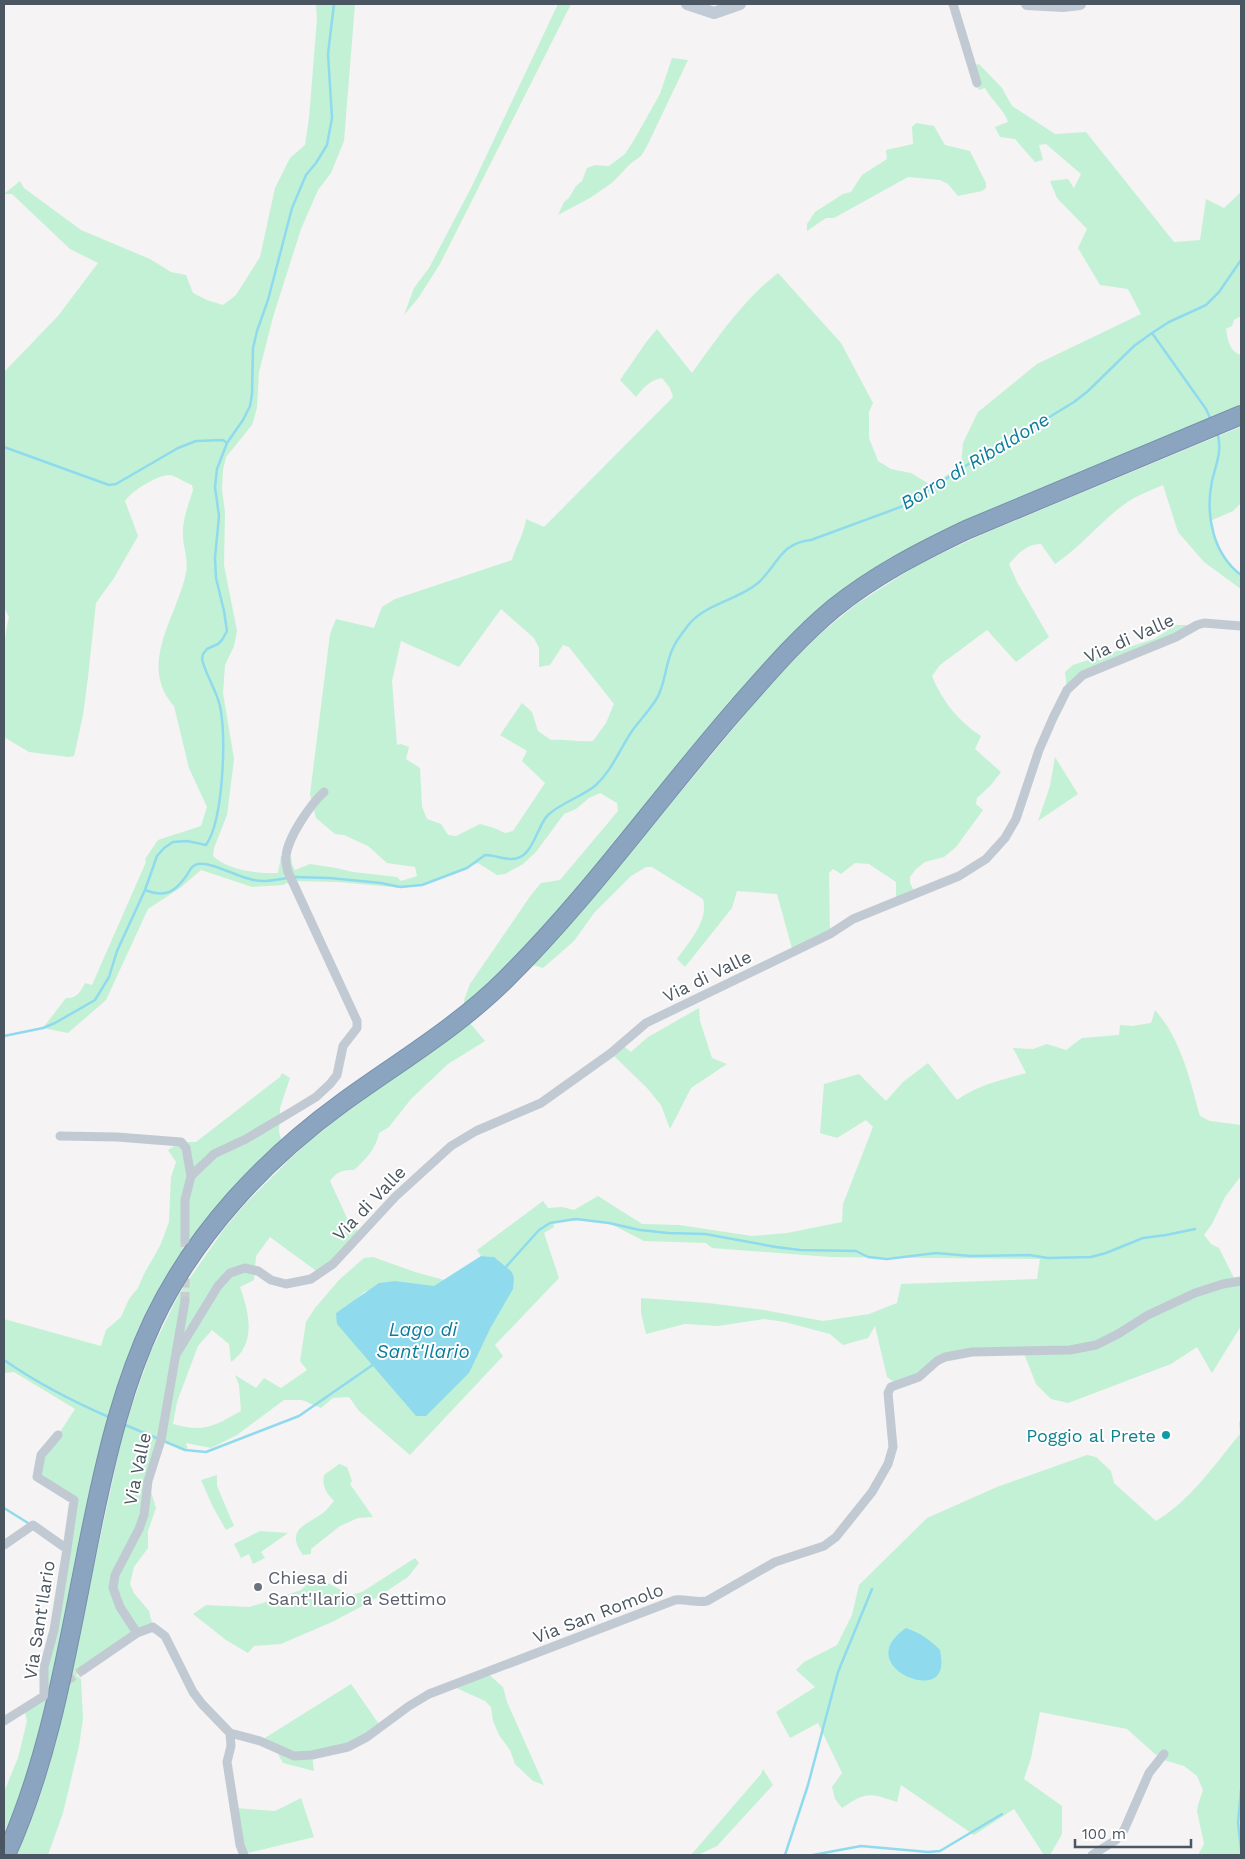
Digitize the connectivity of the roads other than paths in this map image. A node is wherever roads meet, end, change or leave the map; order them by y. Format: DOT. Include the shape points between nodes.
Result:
graph roads {
  1 [pos="688,4"];
  2 [pos="740,4"];
  3 [pos="954,4"];
  4 [pos="1028,4"];
  5 [pos="1080,4"];
  6 [pos="977,83"];
  7 [pos="1241,415"];
  8 [pos="1241,426"];
  9 [pos="1241,626"];
  10 [pos="324,792"];
  11 [pos="60,1136"];
  12 [pos="191,1176"];
  13 [pos="186,1240"];
  14 [pos="1241,1281"];
  15 [pos="185,1301"];
  16 [pos="177,1353"];
  17 [pos="58,1435"];
  18 [pos="4,1545"];
  19 [pos="67,1549"];
  20 [pos="137,1633"];
  21 [pos="83,1670"];
  22 [pos="4,1721"];
  23 [pos="230,1732"];
  24 [pos="1164,1754"];
  25 [pos="6,1855"];
  26 [pos="17,1855"];
  27 [pos="244,1855"];
  28 [pos="1092,1855"];
  1 -- 2 [label="street" via="714,13"];
  3 -- 6 [label="street"];
  4 -- 5 [label="street"];
  7 -- 25 [label="highway" via="928,548 884,572 833,609 770,670 609,864 504,982 444,1031 297,1138 239,1195 202,1241 170,1290 130,1378 114,1427 46,1742 30,1798"];
  8 -- 26 [label="highway" via="940,554 901,575 841,616 776,678 602,886 511,988 450,1038 302,1146 246,1203 179,1294 141,1378 120,1444 55,1746"];
  9 -- 16 [label="street, Via di Valle" via="1196,625 1176,637 1084,675 1068,690 1050,725 1016,819 1005,838 986,859 959,876 853,920 646,1023 540,1103 451,1146 394,1197 333,1264 310,1279 286,1284 245,1268 230,1273 218,1286"];
  10 -- 12 [label="street" via="316,799 292,838 285,860 357,1021 357,1028 343,1046 337,1076 323,1091 254,1134 214,1154"];
  11 -- 12 [label="street" via="181,1142 186,1148"];
  12 -- 13 [label="street" via="185,1200"];
  14 -- 23 [label="street, Via San Romolo" via="1195,1293 1148,1315 1096,1346 945,1356 919,1377 891,1387 888,1393 893,1447 888,1464 872,1492 836,1537 824,1546 775,1562 707,1601 676,1600 429,1694 348,1747 294,1756"];
  15 -- 16 [label="street, Via Valle"];
  16 -- 20 [label="street, Via Valle" via="160,1442 148,1481 144,1515 115,1574 113,1588 120,1607"];
  17 -- 19 [label="street" via="41,1455 38,1477 74,1500"];
  18 -- 19 [label="street, Via Sant'Ilario" via="33,1526"];
  19 -- 22 [label="street, Via Sant'Ilario" via="54,1630 44,1667 44,1696"];
  20 -- 21 [label="street"];
  20 -- 23 [label="street" via="153,1627 165,1636 193,1692"];
  23 -- 27 [label="street" via="228,1777"];
  24 -- 28 [label="street" via="1149,1773 1124,1830 1116,1840"];
}
